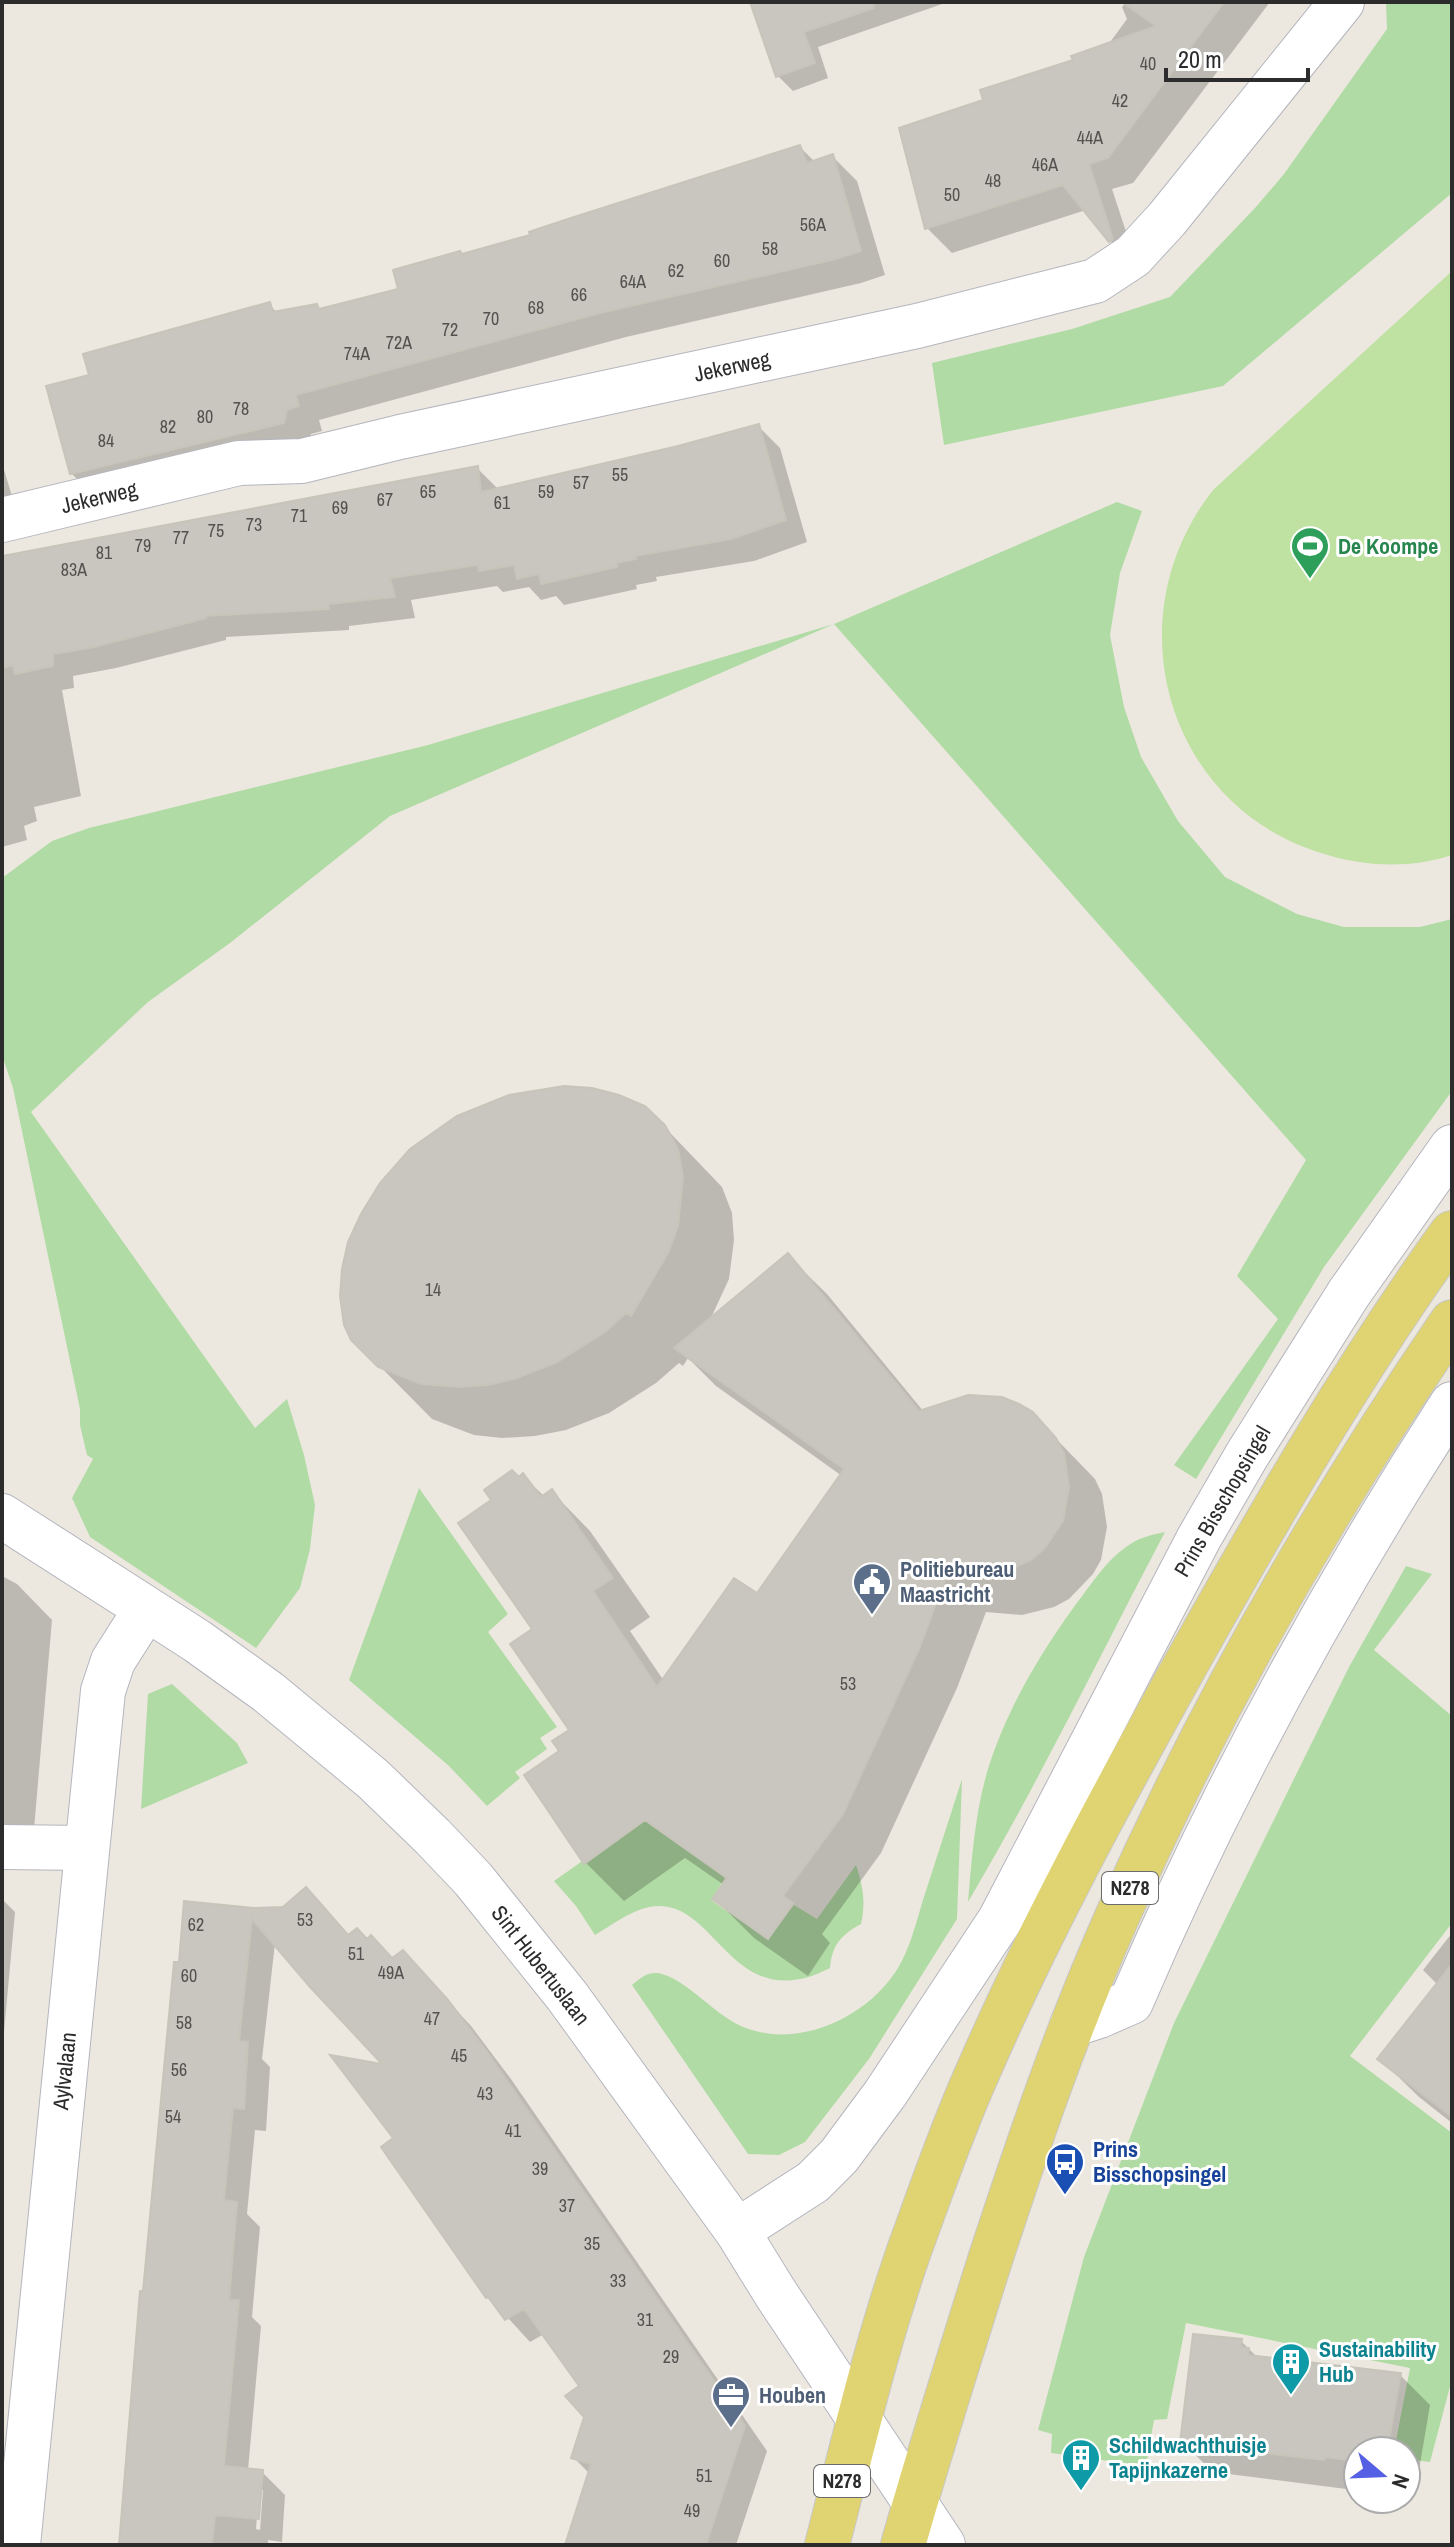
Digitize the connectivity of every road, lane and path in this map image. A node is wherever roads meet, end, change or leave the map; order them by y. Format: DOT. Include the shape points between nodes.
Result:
graph roads {
  1 [pos="1342,2"];
  2 [pos="2,520"];
  3 [pos="1452,1147"];
  4 [pos="1452,1233"];
  5 [pos="1452,1322"];
  6 [pos="1452,1404"];
  7 [pos="2,1516"];
  8 [pos="146,1609"];
  9 [pos="1089,1842"];
  10 [pos="2,1847"];
  11 [pos="86,1848"];
  12 [pos="1025,1876"];
  13 [pos="1072,2025"];
  14 [pos="737,2231"];
  15 [pos="858,2418"];
  16 [pos="914,2504"];
  17 [pos="18,2545"];
  18 [pos="827,2545"];
  19 [pos="903,2545"];
  20 [pos="943,2545"];
  1 -- 2 [label="street, Jekerweg" via="1167,219 1133,256 1095,281 917,326 302,461 239,463"];
  3 -- 12 [label="street, Prins Bisschopsingel" via="1349,1293 1247,1455"];
  4 -- 9 [label="main road, N278" via="1331,1414"];
  5 -- 13 [label="main road, N278" via="1344,1488 1245,1661 1154,1836"];
  6 -- 13 [label="street" via="1257,1736 1194,1859 1131,2002"];
  7 -- 8 [label="street, Sint Hubertuslaan"];
  8 -- 11 [label="street, Aylvalaan" via="105,1683"];
  8 -- 14 [label="street, Sint Hubertuslaan" via="268,1692 373,1779 473,1879 567,1996"];
  9 -- 12 [label="street"];
  9 -- 15 [label="main road, N278" via="974,2079 910,2248"];
  10 -- 11 [label="street"];
  11 -- 17 [label="street, Aylvalaan"];
  12 -- 14 [label="street, Prins Bisschopsingel" via="885,2094 839,2156 813,2182"];
  13 -- 16 [label="main road, N278" via="1024,2155"];
  14 -- 15 [label="street, Sint Hubertuslaan"];
  15 -- 16 [label="street, Sint Hubertuslaan"];
  15 -- 18 [label="main road, N278"];
  16 -- 19 [label="main road, N278"];
  16 -- 20 [label="street, Sint Hubertuslaan"];
}
